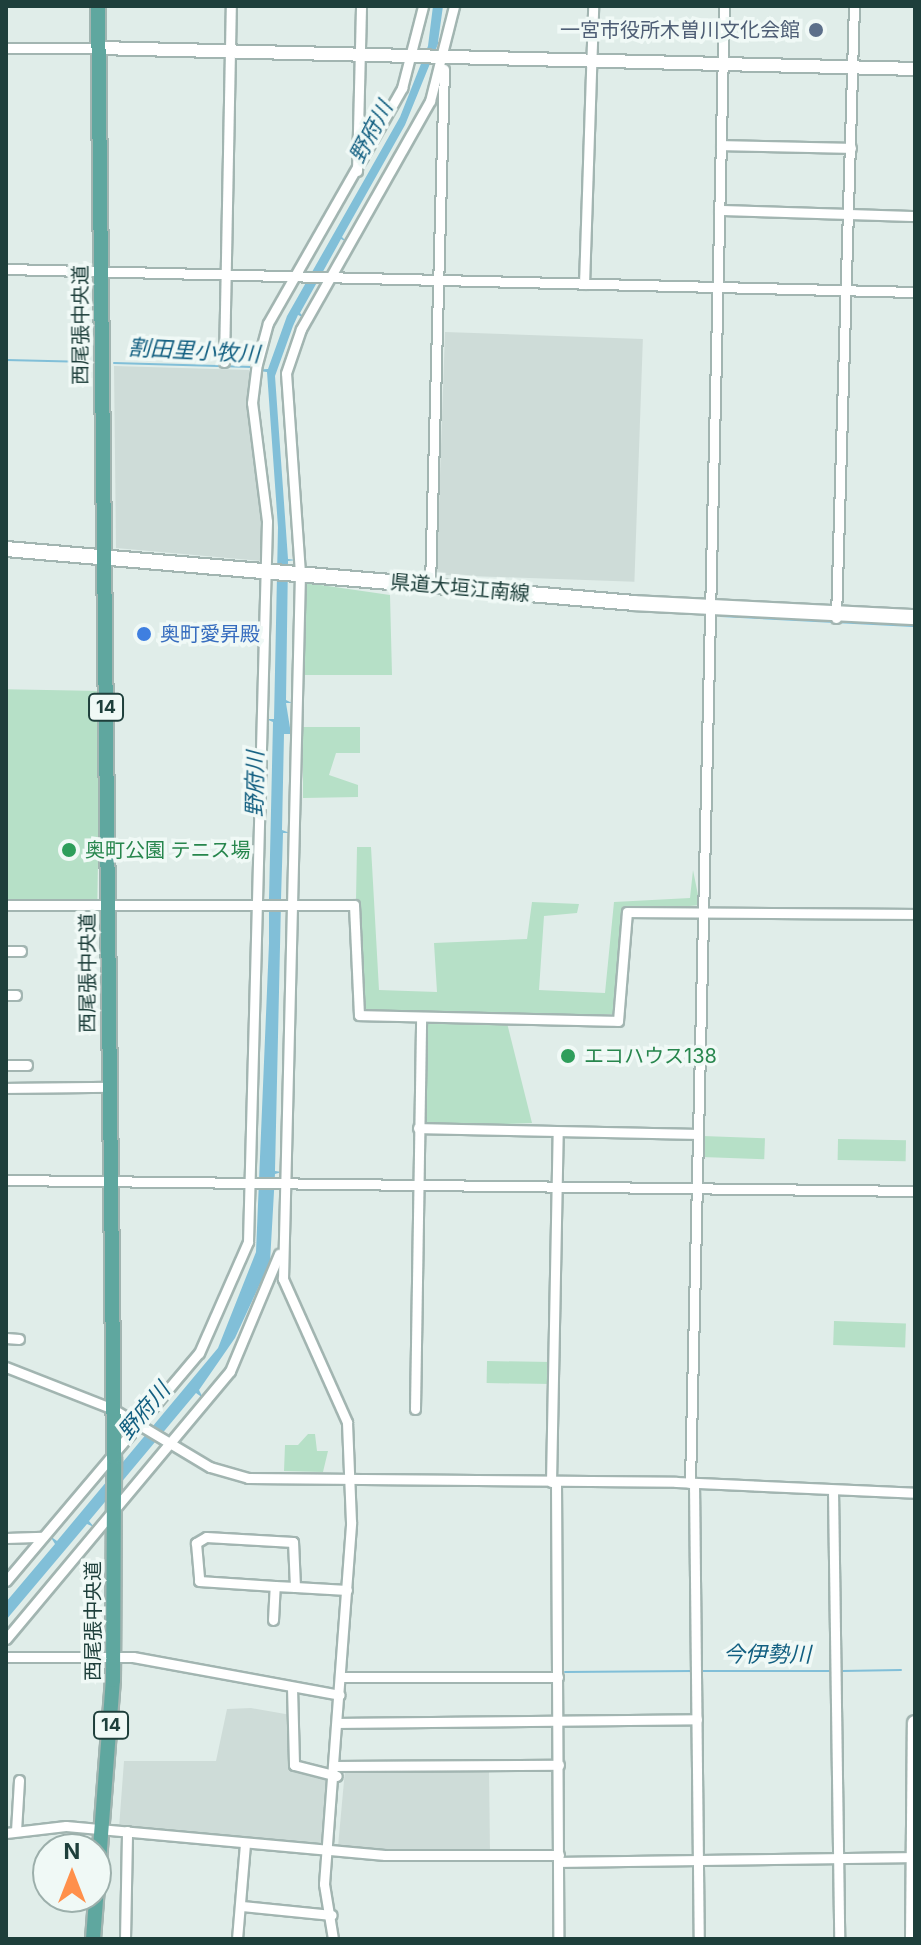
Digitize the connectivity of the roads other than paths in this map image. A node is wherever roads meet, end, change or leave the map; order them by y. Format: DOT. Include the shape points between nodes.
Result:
graph roads {
  1 [pos="98,6"];
  2 [pos="231,6"];
  3 [pos="361,6"];
  4 [pos="423,6"];
  5 [pos="454,6"];
  6 [pos="593,6"];
  7 [pos="724,6"];
  8 [pos="854,6"];
  9 [pos="6,48"];
  10 [pos="99,48"];
  11 [pos="230,50"];
  12 [pos="360,50"];
  13 [pos="414,51"];
  14 [pos="592,56"];
  15 [pos="443,57"];
  16 [pos="724,61"];
  17 [pos="853,66"];
  18 [pos="915,69"];
  19 [pos="721,145"];
  20 [pos="851,148"];
  21 [pos="357,173"];
  22 [pos="719,210"];
  23 [pos="849,213"];
  24 [pos="915,216"];
  25 [pos="6,269"];
  26 [pos="101,270"];
  27 [pos="297,273"];
  28 [pos="334,273"];
  29 [pos="223,274"];
  30 [pos="437,279"];
  31 [pos="584,284"];
  32 [pos="716,288"];
  33 [pos="847,290"];
  34 [pos="915,292"];
  35 [pos="224,362"];
  36 [pos="6,549"];
  37 [pos="105,557"];
  38 [pos="265,569"];
  39 [pos="300,573"];
  40 [pos="430,585"];
  41 [pos="706,608"];
  42 [pos="915,617"];
  43 [pos="836,618"];
  44 [pos="256,902"];
  45 [pos="292,902"];
  46 [pos="6,905"];
  47 [pos="108,905"];
  48 [pos="700,912"];
  49 [pos="915,914"];
  50 [pos="6,951"];
  51 [pos="21,951"];
  52 [pos="421,1018"];
  53 [pos="6,1065"];
  54 [pos="27,1065"];
  55 [pos="109,1087"];
  56 [pos="6,1088"];
  57 [pos="418,1128"];
  58 [pos="558,1132"];
  59 [pos="695,1134"];
  60 [pos="109,1178"];
  61 [pos="252,1179"];
  62 [pos="287,1179"];
  63 [pos="6,1180"];
  64 [pos="417,1182"];
  65 [pos="556,1185"];
  66 [pos="695,1187"];
  67 [pos="915,1191"];
  68 [pos="285,1236"];
  69 [pos="6,1338"];
  70 [pos="19,1339"];
  71 [pos="6,1367"];
  72 [pos="113,1409"];
  73 [pos="415,1409"];
  74 [pos="138,1427"];
  75 [pos="169,1444"];
  76 [pos="114,1457"];
  77 [pos="347,1478"];
  78 [pos="554,1482"];
  79 [pos="692,1483"];
  80 [pos="833,1490"];
  81 [pos="915,1493"];
  82 [pos="114,1511"];
  83 [pos="43,1537"];
  84 [pos="6,1538"];
  85 [pos="6,1581"];
  86 [pos="275,1586"];
  87 [pos="295,1587"];
  88 [pos="347,1590"];
  89 [pos="273,1620"];
  90 [pos="6,1639"];
  91 [pos="113,1655"];
  92 [pos="6,1657"];
  93 [pos="341,1677"];
  94 [pos="558,1677"];
  95 [pos="292,1687"];
  96 [pos="340,1695"];
  97 [pos="697,1719"];
  98 [pos="558,1721"];
  99 [pos="338,1723"];
  100 [pos="915,1723"];
  101 [pos="559,1765"];
  102 [pos="337,1771"];
  103 [pos="19,1780"];
  104 [pos="11,1812"];
  105 [pos="105,1828"];
  106 [pos="127,1831"];
  107 [pos="11,1832"];
  108 [pos="245,1843"];
  109 [pos="332,1849"];
  110 [pos="840,1857"];
  111 [pos="914,1857"];
  112 [pos="559,1858"];
  113 [pos="697,1861"];
  114 [pos="242,1906"];
  115 [pos="332,1915"];
  116 [pos="93,1939"];
  117 [pos="125,1939"];
  118 [pos="237,1939"];
  119 [pos="333,1939"];
  120 [pos="558,1939"];
  121 [pos="699,1939"];
  122 [pos="839,1939"];
  123 [pos="913,1939"];
  1 -- 10 [label="main road, 西尾張中央道 / 14"];
  2 -- 11 [label="street"];
  3 -- 12 [label="street"];
  4 -- 13 [label="street"];
  5 -- 15 [label="street"];
  6 -- 14 [label="street"];
  7 -- 16 [label="street"];
  8 -- 17 [label="street"];
  9 -- 10 [label="street"];
  10 -- 11 [label="street"];
  10 -- 26 [label="main road, 西尾張中央道 / 14"];
  11 -- 12 [label="street"];
  11 -- 29 [label="street"];
  12 -- 13 [label="street"];
  12 -- 21 [label="street"];
  13 -- 15 [label="street"];
  13 -- 21 [label="street"];
  14 -- 15 [label="street"];
  14 -- 16 [label="street"];
  14 -- 31 [label="street"];
  15 -- 28 [label="street" via="420,120"];
  15 -- 30 [label="street"];
  16 -- 17 [label="street"];
  16 -- 19 [label="street"];
  17 -- 18 [label="street"];
  17 -- 20 [label="street"];
  19 -- 20 [label="street"];
  19 -- 22 [label="street"];
  20 -- 23 [label="street"];
  21 -- 27 [label="street"];
  22 -- 23 [label="street"];
  22 -- 32 [label="street"];
  23 -- 24 [label="street"];
  23 -- 33 [label="street"];
  25 -- 26 [label="street"];
  26 -- 29 [label="street"];
  26 -- 37 [label="main road, 西尾張中央道 / 14"];
  27 -- 28 [label="street"];
  27 -- 29 [label="street"];
  27 -- 38 [label="street" via="268,323 256,368"];
  28 -- 30 [label="street"];
  28 -- 39 [label="street" via="296,339 286,373"];
  29 -- 35 [label="street"];
  30 -- 31 [label="street"];
  30 -- 40 [label="street"];
  31 -- 32 [label="street"];
  32 -- 33 [label="street"];
  32 -- 41 [label="street"];
  33 -- 34 [label="street"];
  33 -- 43 [label="street"];
  36 -- 37 [label="main road, 県道大垣江南線"];
  37 -- 38 [label="main road, 県道大垣江南線"];
  37 -- 47 [label="main road, 西尾張中央道 / 14"];
  38 -- 39 [label="main road, 県道大垣江南線"];
  38 -- 44 [label="street"];
  39 -- 40 [label="main road, 県道大垣江南線"];
  39 -- 45 [label="street"];
  40 -- 41 [label="main road, 県道大垣江南線"];
  41 -- 43 [label="main road, 県道大垣江南線"];
  41 -- 48 [label="street"];
  42 -- 43 [label="main road, 県道大垣江南線"];
  44 -- 45 [label="street"];
  44 -- 47 [label="street"];
  44 -- 61 [label="street"];
  45 -- 52 [label="street" via="354,905 359,1015"];
  45 -- 62 [label="street"];
  46 -- 47 [label="street"];
  47 -- 55 [label="main road, 西尾張中央道 / 14"];
  48 -- 49 [label="street"];
  48 -- 52 [label="street" via="627,912 618,1021"];
  48 -- 59 [label="street"];
  50 -- 51 [label="street"];
  52 -- 57 [label="street"];
  53 -- 54 [label="street"];
  55 -- 56 [label="street"];
  55 -- 60 [label="main road, 西尾張中央道 / 14"];
  57 -- 58 [label="street"];
  57 -- 64 [label="street"];
  58 -- 59 [label="street"];
  58 -- 65 [label="street"];
  59 -- 66 [label="street"];
  60 -- 61 [label="street"];
  60 -- 63 [label="street"];
  60 -- 72 [label="main road, 西尾張中央道 / 14"];
  61 -- 62 [label="street"];
  61 -- 74 [label="street" via="248,1242 225,1304 199,1353"];
  62 -- 64 [label="street"];
  62 -- 68 [label="street"];
  64 -- 65 [label="street"];
  64 -- 73 [label="street"];
  65 -- 66 [label="street"];
  65 -- 78 [label="street"];
  66 -- 67 [label="street"];
  66 -- 79 [label="street"];
  68 -- 75 [label="street" via="244,1348"];
  68 -- 77 [label="street" via="285,1295 344,1408"];
  69 -- 70 [label="street"];
  71 -- 72 [label="street"];
  72 -- 74 [label="street"];
  72 -- 76 [label="main road, 西尾張中央道 / 14"];
  74 -- 75 [label="street"];
  74 -- 76 [label="street"];
  75 -- 77 [label="street" via="237,1476"];
  75 -- 82 [label="street"];
  76 -- 82 [label="main road, 西尾張中央道 / 14"];
  76 -- 83 [label="street"];
  77 -- 78 [label="street"];
  77 -- 88 [label="street"];
  78 -- 79 [label="street"];
  78 -- 94 [label="street"];
  79 -- 80 [label="street"];
  79 -- 97 [label="street"];
  80 -- 81 [label="street"];
  80 -- 110 [label="street"];
  82 -- 90 [label="street"];
  82 -- 91 [label="main road, 西尾張中央道 / 14"];
  83 -- 84 [label="street"];
  83 -- 85 [label="street"];
  86 -- 87 [label="street"];
  86 -- 87 [label="street" via="196,1579 196,1543 206,1537 293,1542"];
  86 -- 89 [label="street"];
  87 -- 88 [label="street"];
  88 -- 93 [label="street"];
  91 -- 92 [label="street"];
  91 -- 95 [label="street"];
  91 -- 105 [label="main road, 西尾張中央道 / 14"];
  93 -- 94 [label="street"];
  93 -- 96 [label="street"];
  94 -- 98 [label="street"];
  95 -- 96 [label="street"];
  95 -- 102 [label="street" via="294,1765"];
  96 -- 99 [label="street"];
  97 -- 98 [label="street"];
  97 -- 113 [label="street"];
  98 -- 99 [label="street"];
  98 -- 101 [label="street"];
  99 -- 102 [label="street"];
  100 -- 111 [label="main road"];
  101 -- 102 [label="street"];
  101 -- 112 [label="street"];
  102 -- 109 [label="street"];
  103 -- 104 [label="street"];
  104 -- 107 [label="street"];
  105 -- 106 [label="street"];
  105 -- 107 [label="street"];
  105 -- 116 [label="main road, 西尾張中央道 / 14"];
  106 -- 108 [label="street"];
  106 -- 117 [label="street"];
  108 -- 109 [label="street"];
  108 -- 114 [label="street"];
  109 -- 112 [label="street"];
  109 -- 115 [label="street" via="324,1884"];
  110 -- 111 [label="street"];
  110 -- 113 [label="street"];
  110 -- 122 [label="street"];
  111 -- 123 [label="main road"];
  112 -- 113 [label="street"];
  112 -- 120 [label="street"];
  113 -- 121 [label="street"];
  114 -- 115 [label="street"];
  114 -- 118 [label="street"];
  115 -- 119 [label="street"];
}
